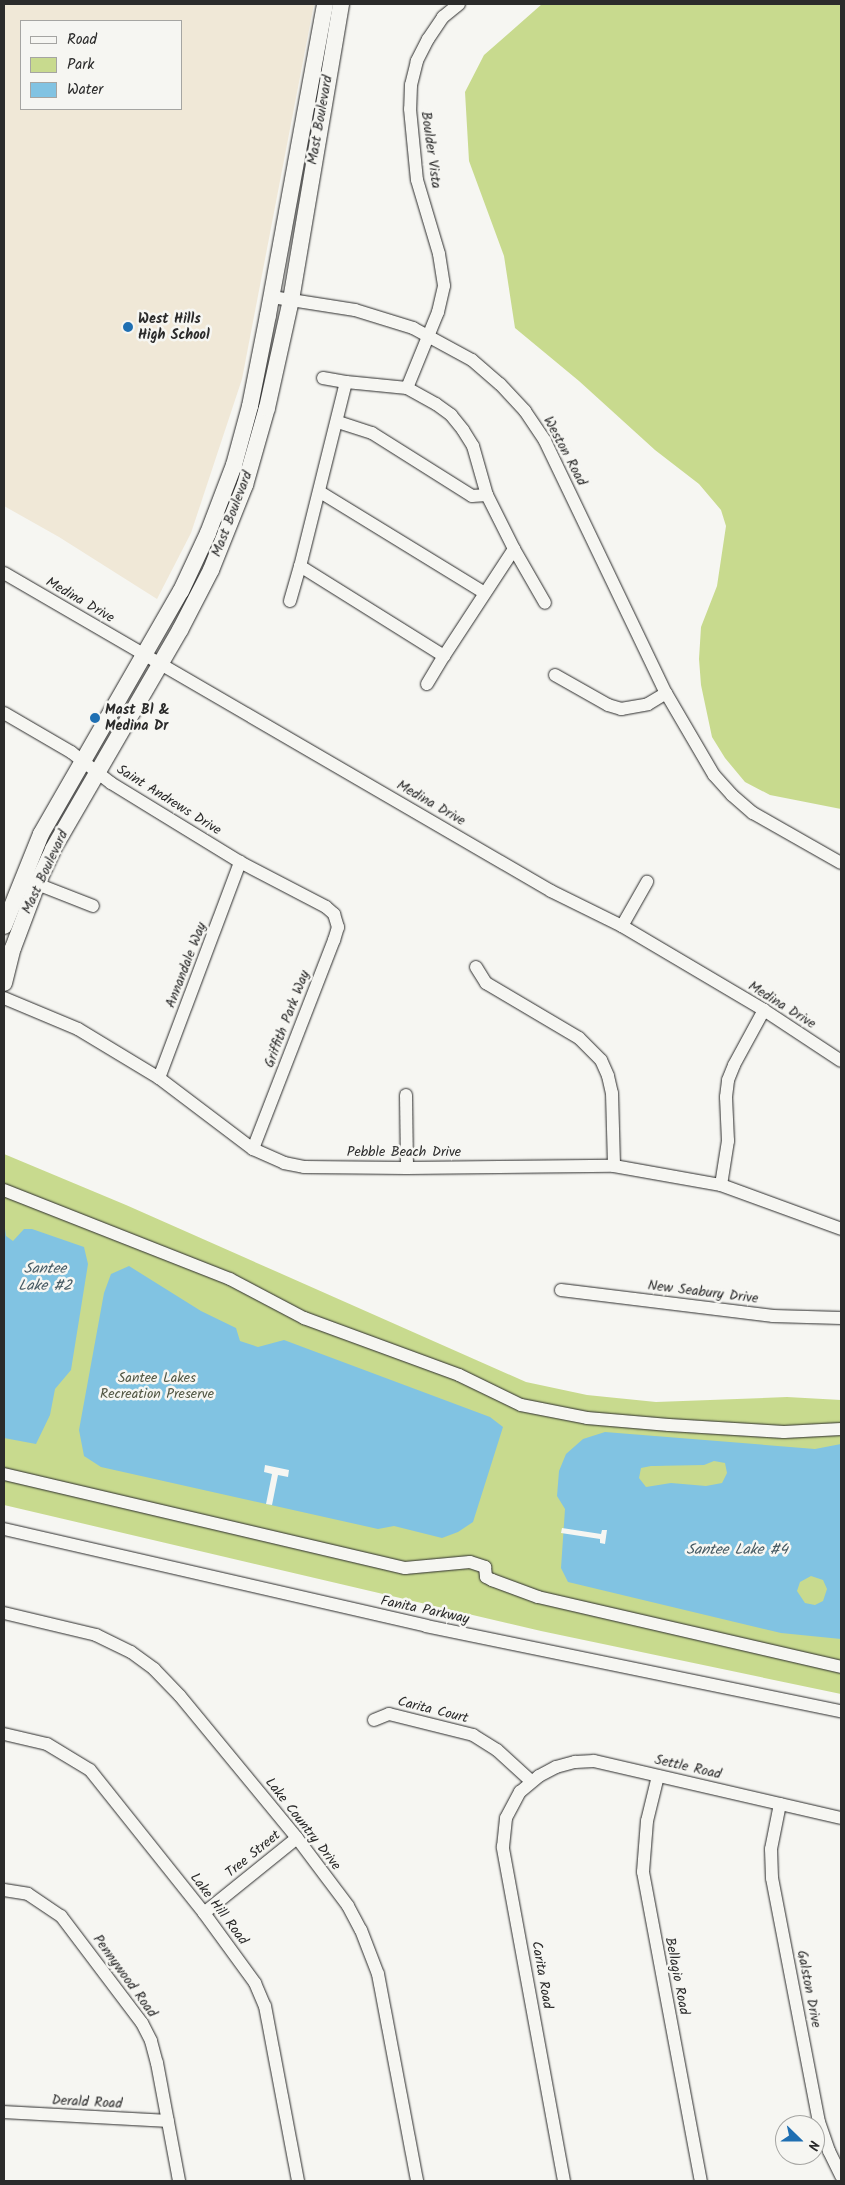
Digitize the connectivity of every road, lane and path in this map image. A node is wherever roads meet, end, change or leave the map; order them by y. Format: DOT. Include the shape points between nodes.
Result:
graph roads {
  1 [pos="325,4"];
  2 [pos="334,4"];
  3 [pos="341,4"];
  4 [pos="456,4"];
  5 [pos="327,77"];
  6 [pos="272,298"];
  7 [pos="291,300"];
  8 [pos="428,336"];
  9 [pos="323,378"];
  10 [pos="346,382"];
  11 [pos="407,388"];
  12 [pos="338,422"];
  13 [pos="320,492"];
  14 [pos="487,496"];
  15 [pos="514,549"];
  16 [pos="300,566"];
  17 [pos="4,573"];
  18 [pos="485,593"];
  19 [pos="290,601"];
  20 [pos="545,603"];
  21 [pos="145,655"];
  22 [pos="444,656"];
  23 [pos="161,664"];
  24 [pos="555,676"];
  25 [pos="427,684"];
  26 [pos="666,693"];
  27 [pos="4,713"];
  28 [pos="84,761"];
  29 [pos="97,772"];
  30 [pos="240,862"];
  31 [pos="841,863"];
  32 [pos="647,882"];
  33 [pos="37,884"];
  34 [pos="322,905"];
  35 [pos="93,906"];
  36 [pos="4,926"];
  37 [pos="622,926"];
  38 [pos="476,966"];
  39 [pos="4,982"];
  40 [pos="4,998"];
  41 [pos="764,1010"];
  42 [pos="841,1060"];
  43 [pos="159,1078"];
  44 [pos="406,1095"];
  45 [pos="253,1149"];
  46 [pos="614,1166"];
  47 [pos="407,1168"];
  48 [pos="721,1185"];
  49 [pos="4,1190"];
  50 [pos="841,1229"];
  51 [pos="561,1290"];
  52 [pos="841,1318"];
  53 [pos="841,1430"];
  54 [pos="4,1474"];
  55 [pos="4,1529"];
  56 [pos="4,1613"];
  57 [pos="841,1667"];
  58 [pos="841,1711"];
  59 [pos="374,1720"];
  60 [pos="4,1734"];
  61 [pos="658,1776"];
  62 [pos="531,1781"];
  63 [pos="780,1804"];
  64 [pos="841,1818"];
  65 [pos="297,1838"];
  66 [pos="4,1890"];
  67 [pos="204,1913"];
  68 [pos="4,2112"];
  69 [pos="168,2121"];
  70 [pos="841,2176"];
  71 [pos="179,2181"];
  72 [pos="298,2181"];
  73 [pos="417,2181"];
  74 [pos="564,2181"];
  75 [pos="701,2181"];
  1 -- 6 [label="main road, Mast Boulevard"];
  2 -- 5 [label="main road" via="326,58"];
  3 -- 5 [label="main road, Mast Boulevard"];
  4 -- 8 [label="street, Boulder Vista" via="425,44 414,73 410,97 417,180 439,254 444,286"];
  5 -- 7 [label="main road, Mast Boulevard"];
  6 -- 7 [label="street, Weston Road"];
  6 -- 21 [label="main road, Mast Boulevard" via="250,406 234,465 181,591"];
  7 -- 8 [label="street, Weston Road" via="355,310 413,328"];
  7 -- 23 [label="main road, Mast Boulevard" via="267,408 245,485 211,570"];
  8 -- 11 [label="street, Boulder Vista"];
  8 -- 26 [label="street, Weston Road" via="486,371 513,397 535,426"];
  9 -- 10 [label="street"];
  10 -- 11 [label="street"];
  10 -- 12 [label="street"];
  11 -- 14 [label="street" via="452,415 473,446"];
  12 -- 13 [label="street"];
  12 -- 14 [label="street" via="372,433 472,496"];
  13 -- 16 [label="street"];
  13 -- 18 [label="street"];
  14 -- 15 [label="street"];
  15 -- 18 [label="street"];
  15 -- 20 [label="street"];
  16 -- 19 [label="street"];
  16 -- 22 [label="street"];
  17 -- 21 [label="street, Medina Drive"];
  18 -- 22 [label="street"];
  21 -- 23 [label="street, Medina Drive"];
  21 -- 28 [label="main road, Mast Boulevard"];
  22 -- 25 [label="street"];
  23 -- 29 [label="main road, Mast Boulevard"];
  23 -- 37 [label="street, Medina Drive" via="551,890"];
  24 -- 26 [label="street" via="621,710 648,704"];
  26 -- 31 [label="street, Weston Road" via="706,765 732,795 765,820"];
  27 -- 28 [label="street, Saint Andrews Drive"];
  28 -- 29 [label="street, Saint Andrews Drive"];
  28 -- 36 [label="main road, Mast Boulevard" via="41,834"];
  29 -- 30 [label="street, Saint Andrews Drive"];
  29 -- 33 [label="main road, Mast Boulevard"];
  30 -- 34 [label="street, Saint Andrews Drive"];
  30 -- 43 [label="street, Annandale Way"];
  32 -- 37 [label="street"];
  33 -- 35 [label="street"];
  33 -- 39 [label="main road, Mast Boulevard"];
  34 -- 45 [label="street, Griffith Park Way" via="334,914 337,931"];
  37 -- 41 [label="street, Medina Drive"];
  38 -- 46 [label="street" via="486,983 580,1038 601,1060 612,1093"];
  40 -- 43 [label="street, Pebble Beach Drive" via="78,1030"];
  41 -- 42 [label="street, Medina Drive"];
  41 -- 48 [label="street" via="728,1080 728,1140"];
  43 -- 45 [label="street, Pebble Beach Drive"];
  44 -- 47 [label="street"];
  45 -- 47 [label="street, Pebble Beach Drive" via="284,1163 304,1167"];
  46 -- 47 [label="street, Pebble Beach Drive"];
  46 -- 48 [label="street, Pebble Beach Drive"];
  48 -- 50 [label="street, Pebble Beach Drive"];
  49 -- 53 [label="street" via="230,1279 304,1318 459,1376 521,1405 587,1418 669,1425 784,1432"];
  51 -- 52 [label="street, New Seabury Drive" via="773,1316"];
  54 -- 57 [label="street" via="405,1568 470,1562 485,1567 486,1576 492,1580 538,1597"];
  55 -- 58 [label="street, Fanita Parkway" via="426,1626"];
  56 -- 65 [label="street, Lake Country Drive" via="87,1632 143,1660 180,1696"];
  59 -- 62 [label="street, Carita Court" via="389,1714 473,1735 497,1750"];
  60 -- 67 [label="street, Lake Hill Road" via="47,1744 90,1770"];
  61 -- 62 [label="street, Settle Road" via="584,1761 556,1767"];
  61 -- 63 [label="street, Settle Road"];
  61 -- 75 [label="street, Bellagio Road" via="647,1821 643,1872"];
  62 -- 74 [label="street, Carita Road" via="510,1808 503,1847"];
  63 -- 64 [label="street, Settle Road"];
  63 -- 70 [label="street, Galston Drive" via="771,1849 772,1878 819,2122"];
  65 -- 67 [label="street, Tree Street"];
  65 -- 73 [label="street, Lake Country Drive" via="348,1906 371,1953 378,1974"];
  66 -- 69 [label="street, Pennywood Road" via="28,1894 61,1916 135,2012 151,2041"];
  67 -- 72 [label="street, Lake Hill Road" via="255,1983 265,2006"];
  68 -- 69 [label="street, Derald Road"];
  69 -- 71 [label="street, Pennywood Road"];
}
